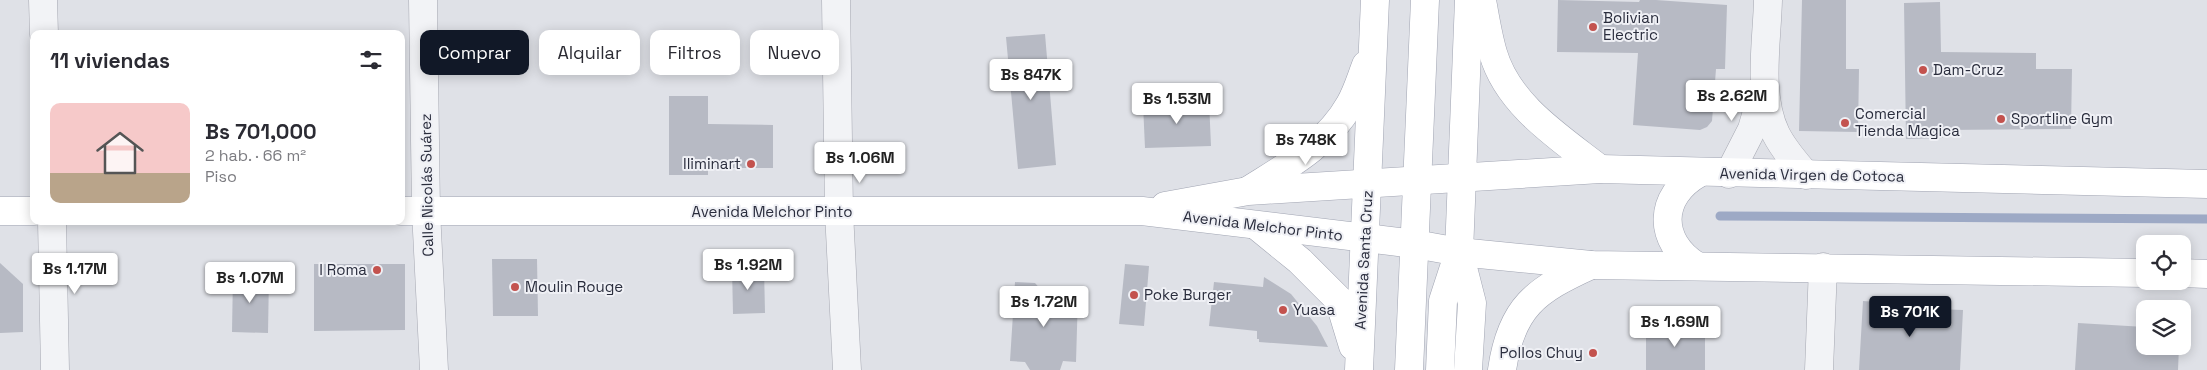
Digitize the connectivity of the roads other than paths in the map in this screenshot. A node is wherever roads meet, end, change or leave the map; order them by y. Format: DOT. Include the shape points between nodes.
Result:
graph roads {
  1 [pos="43,0"];
  2 [pos="423,0"];
  3 [pos="836,0"];
  4 [pos="1469,0"];
  5 [pos="1482,0"];
  6 [pos="1768,0"];
  7 [pos="1423,5"];
  8 [pos="1375,10"];
  9 [pos="44,30"];
  10 [pos="1765,82"];
  11 [pos="1600,169"];
  12 [pos="1699,173"];
  13 [pos="1729,174"];
  14 [pos="1806,175"];
  15 [pos="1462,178"];
  16 [pos="1418,181"];
  17 [pos="1368,183"];
  18 [pos="2207,184"];
  19 [pos="1248,191"];
  20 [pos="0,210"];
  21 [pos="1142,210"];
  22 [pos="30,211"];
  23 [pos="414,211"];
  24 [pos="839,212"];
  25 [pos="52,225"];
  26 [pos="1257,226"];
  27 [pos="1365,238"];
  28 [pos="1415,244"];
  29 [pos="1459,252"];
  30 [pos="1591,264"];
  31 [pos="1696,266"];
  32 [pos="1823,267"];
  33 [pos="2136,272"];
  34 [pos="2191,273"];
  35 [pos="2207,274"];
  36 [pos="55,370"];
  37 [pos="434,370"];
  38 [pos="847,370"];
  39 [pos="1358,370"];
  40 [pos="1409,370"];
  41 [pos="1440,370"];
  42 [pos="1468,370"];
  43 [pos="1502,370"];
  44 [pos="1819,370"];
  1 -- 9 [label="street"];
  2 -- 23 [label="street, Calle Nicolás Suárez"];
  3 -- 24 [label="street"];
  4 -- 15 [label="main road"];
  5 -- 11 [label="main road" via="1493,54 1508,86 1535,118"];
  6 -- 10 [label="street"];
  7 -- 16 [label="main road"];
  8 -- 17 [label="main road, Avenida Santa Cruz"];
  8 -- 19 [label="main road" via="1364,70 1350,104 1330,133 1312,149"];
  10 -- 13 [label="street" via="1752,130"];
  10 -- 14 [label="street" via="1768,108 1776,133 1788,155"];
  11 -- 12 [label="main road, Avenida Virgen de Cotoca"];
  11 -- 15 [label="main road, Avenida Virgen de Cotoca"];
  12 -- 13 [label="main road, Avenida Virgen de Cotoca"];
  12 -- 31 [label="main road" via="1689,178 1673,196 1668,218 1672,241 1686,260"];
  13 -- 14 [label="main road, Avenida Virgen de Cotoca"];
  14 -- 18 [label="main road, Avenida Virgen de Cotoca"];
  15 -- 16 [label="main road, Avenida Virgen de Cotoca"];
  15 -- 29 [label="main road"];
  16 -- 17 [label="main road, Avenida Melchor Pinto"];
  16 -- 28 [label="main road"];
  17 -- 19 [label="main road, Avenida Melchor Pinto"];
  17 -- 27 [label="main road, Avenida Santa Cruz"];
  19 -- 21 [label="main road, Avenida Melchor Pinto"];
  20 -- 22 [label="main road"];
  21 -- 24 [label="main road, Avenida Melchor Pinto"];
  21 -- 26 [label="main road, Avenida Melchor Pinto"];
  23 -- 24 [label="main road, Avenida Melchor Pinto"];
  23 -- 37 [label="street, Calle Nicolás Suárez"];
  24 -- 38 [label="street"];
  25 -- 36 [label="street"];
  26 -- 27 [label="main road, Avenida Melchor Pinto"];
  26 -- 39 [label="main road" via="1300,261 1339,300"];
  27 -- 28 [label="main road, Avenida Melchor Pinto"];
  27 -- 39 [label="main road, Avenida Santa Cruz"];
  28 -- 29 [label="main road"];
  28 -- 40 [label="main road"];
  29 -- 30 [label="main road"];
  29 -- 41 [label="main road" via="1443,301"];
  29 -- 42 [label="main road" via="1472,303"];
  30 -- 31 [label="main road"];
  30 -- 43 [label="main road" via="1534,297 1511,330"];
  31 -- 32 [label="main road"];
  32 -- 33 [label="main road"];
  32 -- 44 [label="street"];
  34 -- 35 [label="main road"];
}
